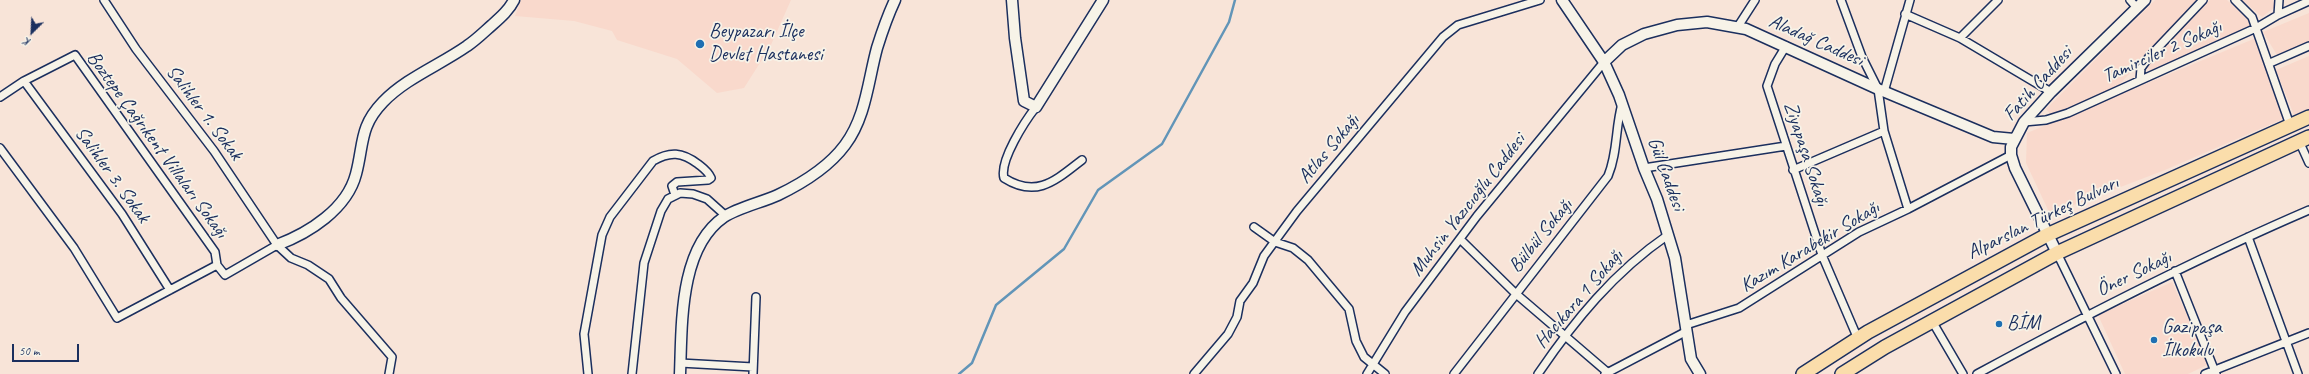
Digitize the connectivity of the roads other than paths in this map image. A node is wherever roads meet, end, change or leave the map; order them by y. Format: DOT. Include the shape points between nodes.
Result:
graph roads {
  1 [pos="104,0"];
  2 [pos="514,0"];
  3 [pos="895,0"];
  4 [pos="1012,0"];
  5 [pos="1103,0"];
  6 [pos="1540,0"];
  7 [pos="1562,0"];
  8 [pos="1755,0"];
  9 [pos="1841,0"];
  10 [pos="1910,0"];
  11 [pos="1998,0"];
  12 [pos="2145,0"];
  13 [pos="2203,0"];
  14 [pos="2235,0"];
  15 [pos="2279,0"];
  16 [pos="2309,1"];
  17 [pos="2134,4"];
  18 [pos="1905,14"];
  19 [pos="2278,15"];
  20 [pos="1738,28"];
  21 [pos="2256,28"];
  22 [pos="1960,38"];
  23 [pos="1786,46"];
  24 [pos="2309,46"];
  25 [pos="1604,62"];
  26 [pos="2270,62"];
  27 [pos="2140,80"];
  28 [pos="24,81"];
  29 [pos="1881,90"];
  30 [pos="2051,92"];
  31 [pos="0,97"];
  32 [pos="1622,104"];
  33 [pos="1036,107"];
  34 [pos="2309,117"];
  35 [pos="2024,122"];
  36 [pos="2290,124"];
  37 [pos="1884,131"];
  38 [pos="2014,139"];
  39 [pos="2304,139"];
  40 [pos="1786,146"];
  41 [pos="0,148"];
  42 [pos="2010,155"];
  43 [pos="1082,160"];
  44 [pos="2309,163"];
  45 [pos="1644,168"];
  46 [pos="1793,170"];
  47 [pos="675,195"];
  48 [pos="1908,209"];
  49 [pos="2309,210"];
  50 [pos="726,216"];
  51 [pos="1254,227"];
  52 [pos="1668,235"];
  53 [pos="2047,235"];
  54 [pos="2248,237"];
  55 [pos="1460,240"];
  56 [pos="1275,242"];
  57 [pos="278,245"];
  58 [pos="2057,253"];
  59 [pos="1822,255"];
  60 [pos="217,265"];
  61 [pos="2175,271"];
  62 [pos="170,290"];
  63 [pos="1515,293"];
  64 [pos="756,297"];
  65 [pos="2087,315"];
  66 [pos="1932,321"];
  67 [pos="1686,328"];
  68 [pos="2309,333"];
  69 [pos="1565,334"];
  70 [pos="1858,339"];
  71 [pos="2285,342"];
  72 [pos="680,363"];
  73 [pos="1372,365"];
  74 [pos="753,371"];
  75 [pos="2215,372"];
  76 [pos="1606,373"];
  77 [pos="389,374"];
  78 [pos="588,374"];
  79 [pos="632,374"];
  80 [pos="680,374"];
  81 [pos="1194,374"];
  82 [pos="1367,374"];
  83 [pos="1385,374"];
  84 [pos="1454,374"];
  85 [pos="1538,374"];
  86 [pos="1700,374"];
  87 [pos="1803,374"];
  88 [pos="1842,374"];
  89 [pos="1963,374"];
  90 [pos="1977,374"];
  91 [pos="2116,374"];
  92 [pos="2205,374"];
  93 [pos="2298,374"];
  1 -- 57 [label="street, Salihler 1. Sokak" via="136,49 214,151"];
  2 -- 57 [label="street" via="503,16 468,46 398,88 384,101 365,128 356,175 339,203 311,230"];
  3 -- 50 [label="street" via="877,48 856,129 845,146 832,161 810,178 758,204"];
  4 -- 33 [label="street" via="1014,38 1024,101"];
  5 -- 33 [label="street"];
  6 -- 56 [label="street, Atlas Sokağı" via="1458,25 1443,37 1297,211"];
  7 -- 25 [label="street, Gül Caddesi"];
  8 -- 20 [label="street"];
  9 -- 29 [label="street" via="1862,57"];
  10 -- 18 [label="street"];
  11 -- 22 [label="street"];
  12 -- 17 [label="street, Fatih Caddesi"];
  13 -- 27 [label="street" via="2140,68"];
  14 -- 21 [label="street" via="2252,17"];
  15 -- 19 [label="street"];
  16 -- 19 [label="street, Tamirciler 2 Sokağı"];
  17 -- 30 [label="street, Fatih Caddesi"];
  18 -- 22 [label="street"];
  18 -- 29 [label="street"];
  19 -- 21 [label="street, Tamirciler 2 Sokağı"];
  20 -- 23 [label="street, Aladağ Caddesi"];
  20 -- 25 [label="street, Aladağ Caddesi" via="1707,22 1671,27 1644,34 1622,45"];
  21 -- 26 [label="street"];
  21 -- 27 [label="street, Tamirciler 2 Sokağı"];
  22 -- 30 [label="street"];
  23 -- 29 [label="street, Aladağ Caddesi"];
  23 -- 40 [label="street, Ziyapaşa Sokağı" via="1775,64 1768,86"];
  24 -- 26 [label="street"];
  25 -- 32 [label="street, Gül Caddesi"];
  25 -- 55 [label="street, Muhsin Yazıcıoğlu Caddesi"];
  26 -- 36 [label="street"];
  27 -- 35 [label="street, Tamirciler 2 Sokağı" via="2068,113 2046,120"];
  28 -- 31 [label="street, Boztepe Çağrıkent Villaları Sokağı"];
  28 -- 60 [label="street, Boztepe Çağrıkent Villaları Sokağı" via="75,55 215,252"];
  28 -- 62 [label="street, Salihler 3. Sokak" via="122,214"];
  29 -- 37 [label="street"];
  29 -- 38 [label="street, Aladağ Caddesi" via="1993,137"];
  30 -- 35 [label="street, Fatih Caddesi"];
  32 -- 45 [label="street, Gül Caddesi"];
  32 -- 63 [label="street, Bülbül Sokağı" via="1616,148 1608,176"];
  33 -- 43 [label="street" via="1022,126 1002,172 1004,178 1024,186 1040,188 1066,174"];
  34 -- 36 [label="highway, Alparslan Türkeş Bulvarı"];
  35 -- 38 [label="street, Fatih Caddesi"];
  36 -- 53 [label="highway, Alparslan Türkeş Bulvarı"];
  37 -- 46 [label="street"];
  37 -- 48 [label="street"];
  38 -- 42 [label="street, Fatih Caddesi"];
  39 -- 44 [label="street"];
  39 -- 58 [label="highway, Alparslan Türkeş Bulvarı"];
  40 -- 45 [label="street"];
  40 -- 46 [label="street, Ziyapaşa Sokağı"];
  41 -- 62 [label="street" via="74,248 117,318"];
  42 -- 48 [label="street, Kazım Karabekir Sokağı"];
  42 -- 53 [label="street, Fatih Caddesi"];
  45 -- 52 [label="street, Gül Caddesi"];
  46 -- 59 [label="street, Ziyapaşa Sokağı"];
  47 -- 50 [label="street" via="680,193 707,198"];
  47 -- 78 [label="street" via="672,186 677,182 711,178 708,172 694,161 683,154 674,153 653,161 610,217 602,235 595,263 584,334"];
  47 -- 79 [label="street" via="668,199 661,211 644,263"];
  48 -- 59 [label="street, Kazım Karabekir Sokağı" via="1859,232"];
  49 -- 54 [label="street, Öner Sokağı"];
  50 -- 72 [label="street" via="710,228 693,259 686,289"];
  51 -- 56 [label="street"];
  52 -- 67 [label="street, Gül Caddesi" via="1675,258"];
  52 -- 69 [label="street, Hacıkara 1 Sokağı" via="1639,255 1615,277"];
  53 -- 58 [label="street, Fatih Caddesi"];
  53 -- 70 [label="highway, Alparslan Türkeş Bulvarı"];
  54 -- 61 [label="street, Öner Sokağı"];
  54 -- 71 [label="street"];
  55 -- 63 [label="street"];
  55 -- 73 [label="street, Muhsin Yazıcıoğlu Caddesi" via="1405,312"];
  56 -- 73 [label="street" via="1293,248 1308,260 1350,309 1356,341 1364,357"];
  56 -- 81 [label="street, Atlas Sokağı" via="1264,256 1253,284 1240,301 1231,330"];
  57 -- 60 [label="street" via="225,276"];
  57 -- 77 [label="street, Salihler 1. Sokak" via="291,258 329,279 341,298 392,357"];
  58 -- 65 [label="street"];
  58 -- 66 [label="highway, Alparslan Türkeş Bulvarı"];
  59 -- 67 [label="street, Kazım Karabekir Sokağı" via="1739,308"];
  59 -- 70 [label="street, Ziyapaşa Sokağı"];
  60 -- 62 [label="street"];
  61 -- 65 [label="street, Öner Sokağı"];
  61 -- 75 [label="street"];
  63 -- 69 [label="street"];
  63 -- 84 [label="street, Bülbül Sokağı"];
  64 -- 74 [label="street"];
  65 -- 90 [label="street, Öner Sokağı"];
  65 -- 91 [label="street"];
  66 -- 88 [label="highway, Alparslan Türkeş Bulvarı"];
  66 -- 89 [label="street"];
  67 -- 76 [label="street, Kazım Karabekir Sokağı"];
  67 -- 86 [label="street, Gül Caddesi" via="1691,359"];
  68 -- 71 [label="street"];
  69 -- 76 [label="street"];
  69 -- 85 [label="street, Hacıkara 1 Sokağı"];
  70 -- 87 [label="highway, Alparslan Türkeş Bulvarı"];
  71 -- 75 [label="street"];
  71 -- 93 [label="street"];
  72 -- 74 [label="street"];
  72 -- 80 [label="street"];
  73 -- 82 [label="street, Muhsin Yazıcıoğlu Caddesi"];
  73 -- 83 [label="street"];
  75 -- 92 [label="street"];
}
